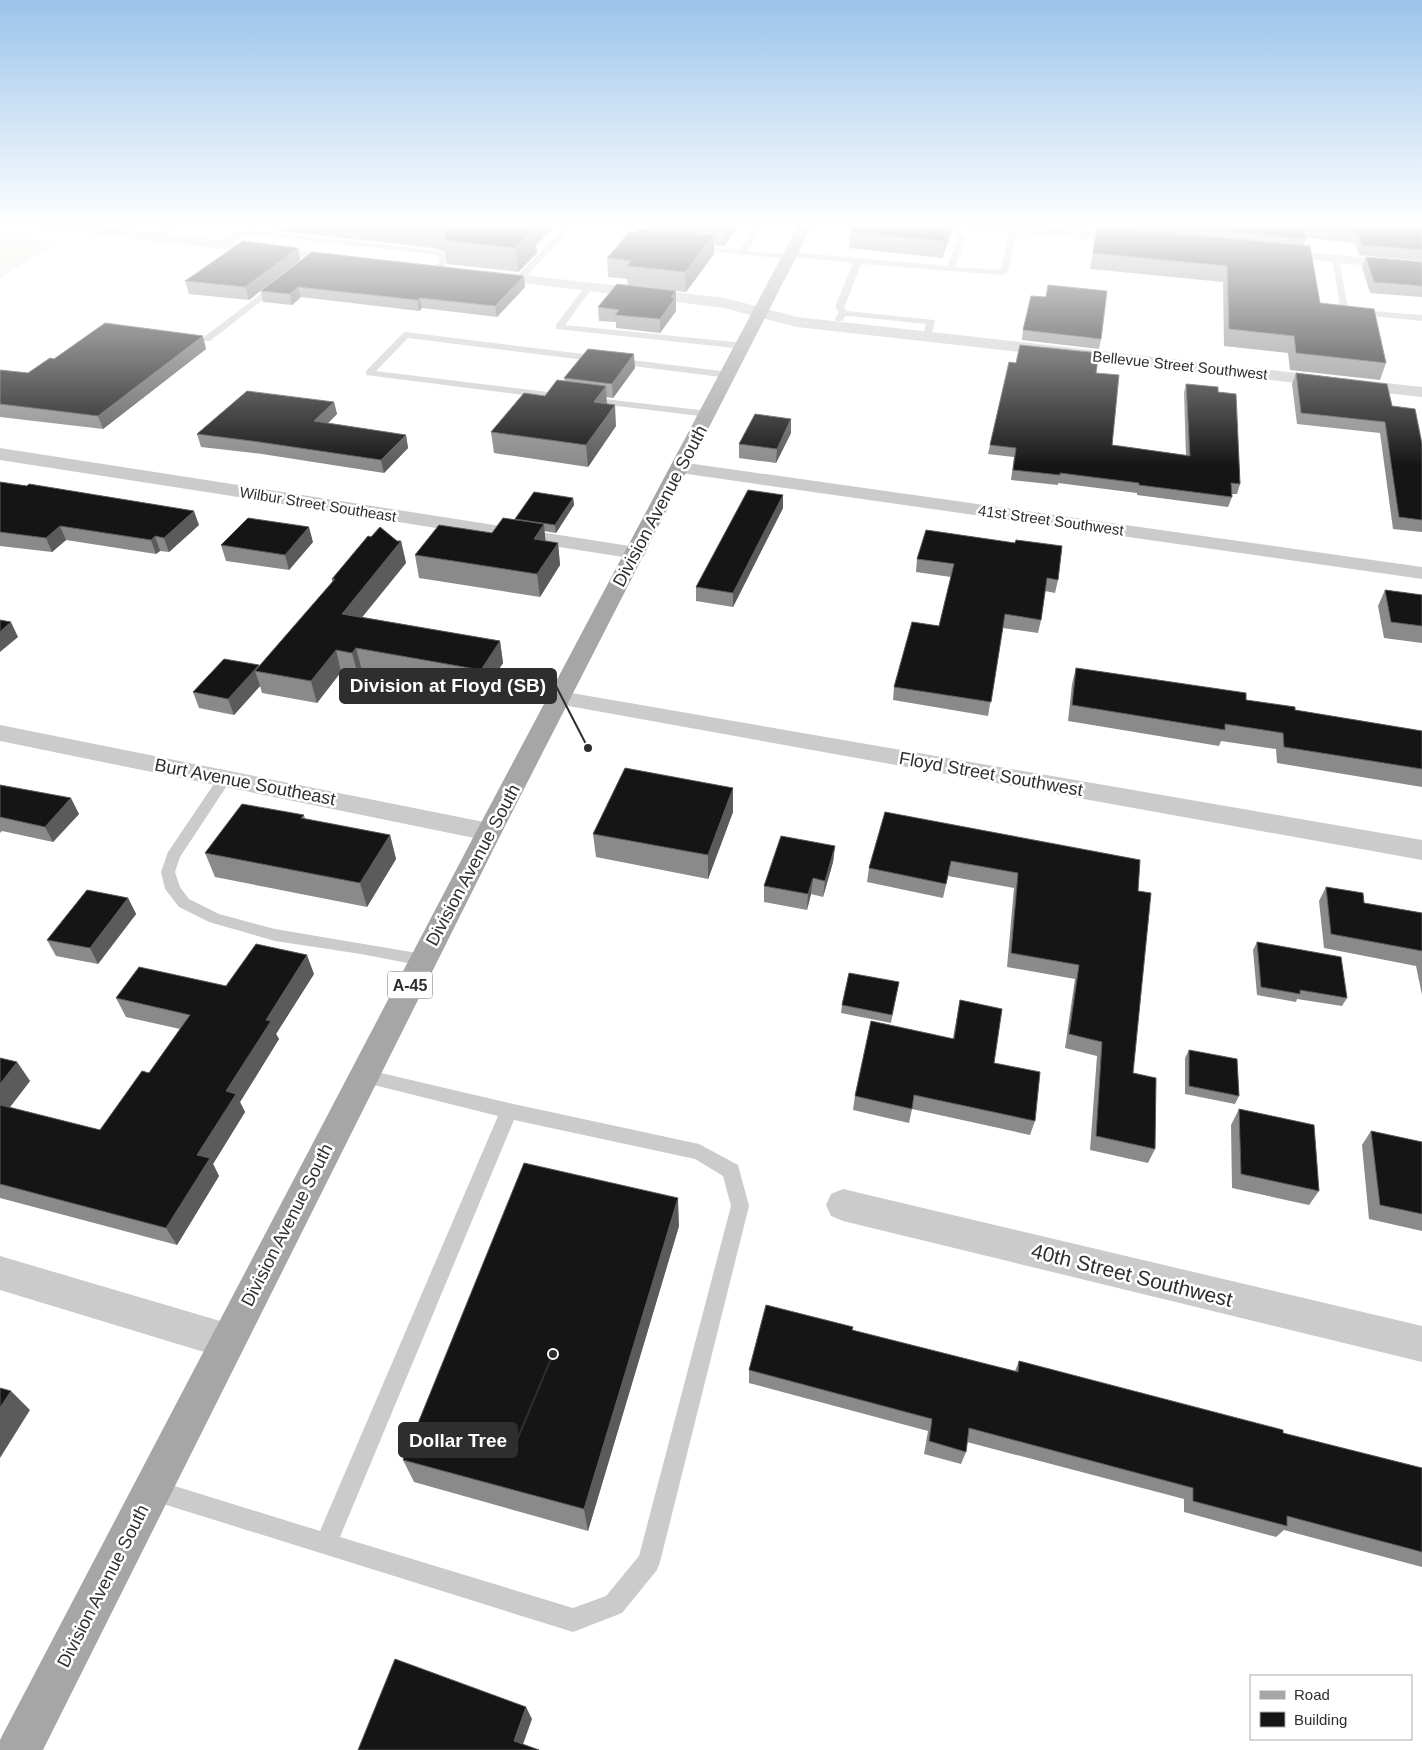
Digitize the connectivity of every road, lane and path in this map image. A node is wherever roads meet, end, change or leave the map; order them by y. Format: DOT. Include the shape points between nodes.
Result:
graph roads {
  1 [pos="253,304"];
  2 [pos="576,304"];
  3 [pos="728,304"];
  4 [pos="765,304"];
  5 [pos="841,304"];
  6 [pos="1343,304"];
  7 [pos="761,311"];
  8 [pos="1422,318"];
  9 [pos="840,320"];
  10 [pos="207,339"];
  11 [pos="744,346"];
  12 [pos="729,375"];
  13 [pos="1422,392"];
  14 [pos="708,414"];
  15 [pos="0,454"];
  16 [pos="680,468"];
  17 [pos="636,553"];
  18 [pos="1422,573"];
  19 [pos="560,698"];
  20 [pos="0,733"];
  21 [pos="224,778"];
  22 [pos="489,832"];
  23 [pos="1422,850"];
  24 [pos="423,960"];
  25 [pos="364,1076"];
  26 [pos="509,1111"];
  27 [pos="842,1205"];
  28 [pos="0,1273"];
  29 [pos="227,1341"];
  30 [pos="1422,1344"];
  31 [pos="152,1490"];
  32 [pos="326,1544"];
  33 [pos="19,1750"];
  1 -- 10 [label="lane"];
  2 -- 11 [label="lane" via="559,327"];
  3 -- 7 [label="street, Bellevue Street Southwest"];
  4 -- 7 [label="main road, Division Avenue South / A-45"];
  5 -- 9 [label="lane"];
  6 -- 8 [label="lane" via="1344,310"];
  7 -- 9 [label="street, Bellevue Street Southwest" via="797,322"];
  7 -- 11 [label="main road, Division Avenue South / A-45"];
  9 -- 13 [label="street, Bellevue Street Southwest" via="899,326 927,336"];
  11 -- 12 [label="main road, Division Avenue South / A-45"];
  12 -- 14 [label="main road, Division Avenue South / A-45"];
  12 -- 14 [label="lane" via="406,335 369,373"];
  14 -- 16 [label="main road, Division Avenue South / A-45"];
  15 -- 17 [label="street, Wilbur Street Southeast"];
  16 -- 17 [label="main road, Division Avenue South / A-45"];
  16 -- 18 [label="street, 41st Street Southwest"];
  17 -- 19 [label="main road, Division Avenue South / A-45"];
  19 -- 22 [label="main road, Division Avenue South / A-45"];
  19 -- 23 [label="street, Floyd Street Southwest"];
  20 -- 21 [label="street, Burt Avenue Southeast"];
  21 -- 22 [label="street, Burt Avenue Southeast"];
  21 -- 24 [label="lane" via="172,856 168,872 173,889 184,903 214,918 275,935"];
  22 -- 24 [label="main road, Division Avenue South / A-45"];
  24 -- 25 [label="main road, Division Avenue South / A-45"];
  25 -- 26 [label="lane"];
  25 -- 29 [label="main road, Division Avenue South / A-45"];
  26 -- 32 [label="lane"];
  26 -- 32 [label="lane" via="699,1152 731,1171 740,1206 649,1562 614,1605 573,1620"];
  27 -- 30 [label="street, 40th Street Southwest"];
  28 -- 29 [label="street"];
  29 -- 31 [label="main road, Division Avenue South / A-45"];
  31 -- 32 [label="lane"];
  31 -- 33 [label="main road, Division Avenue South / A-45"];
}
